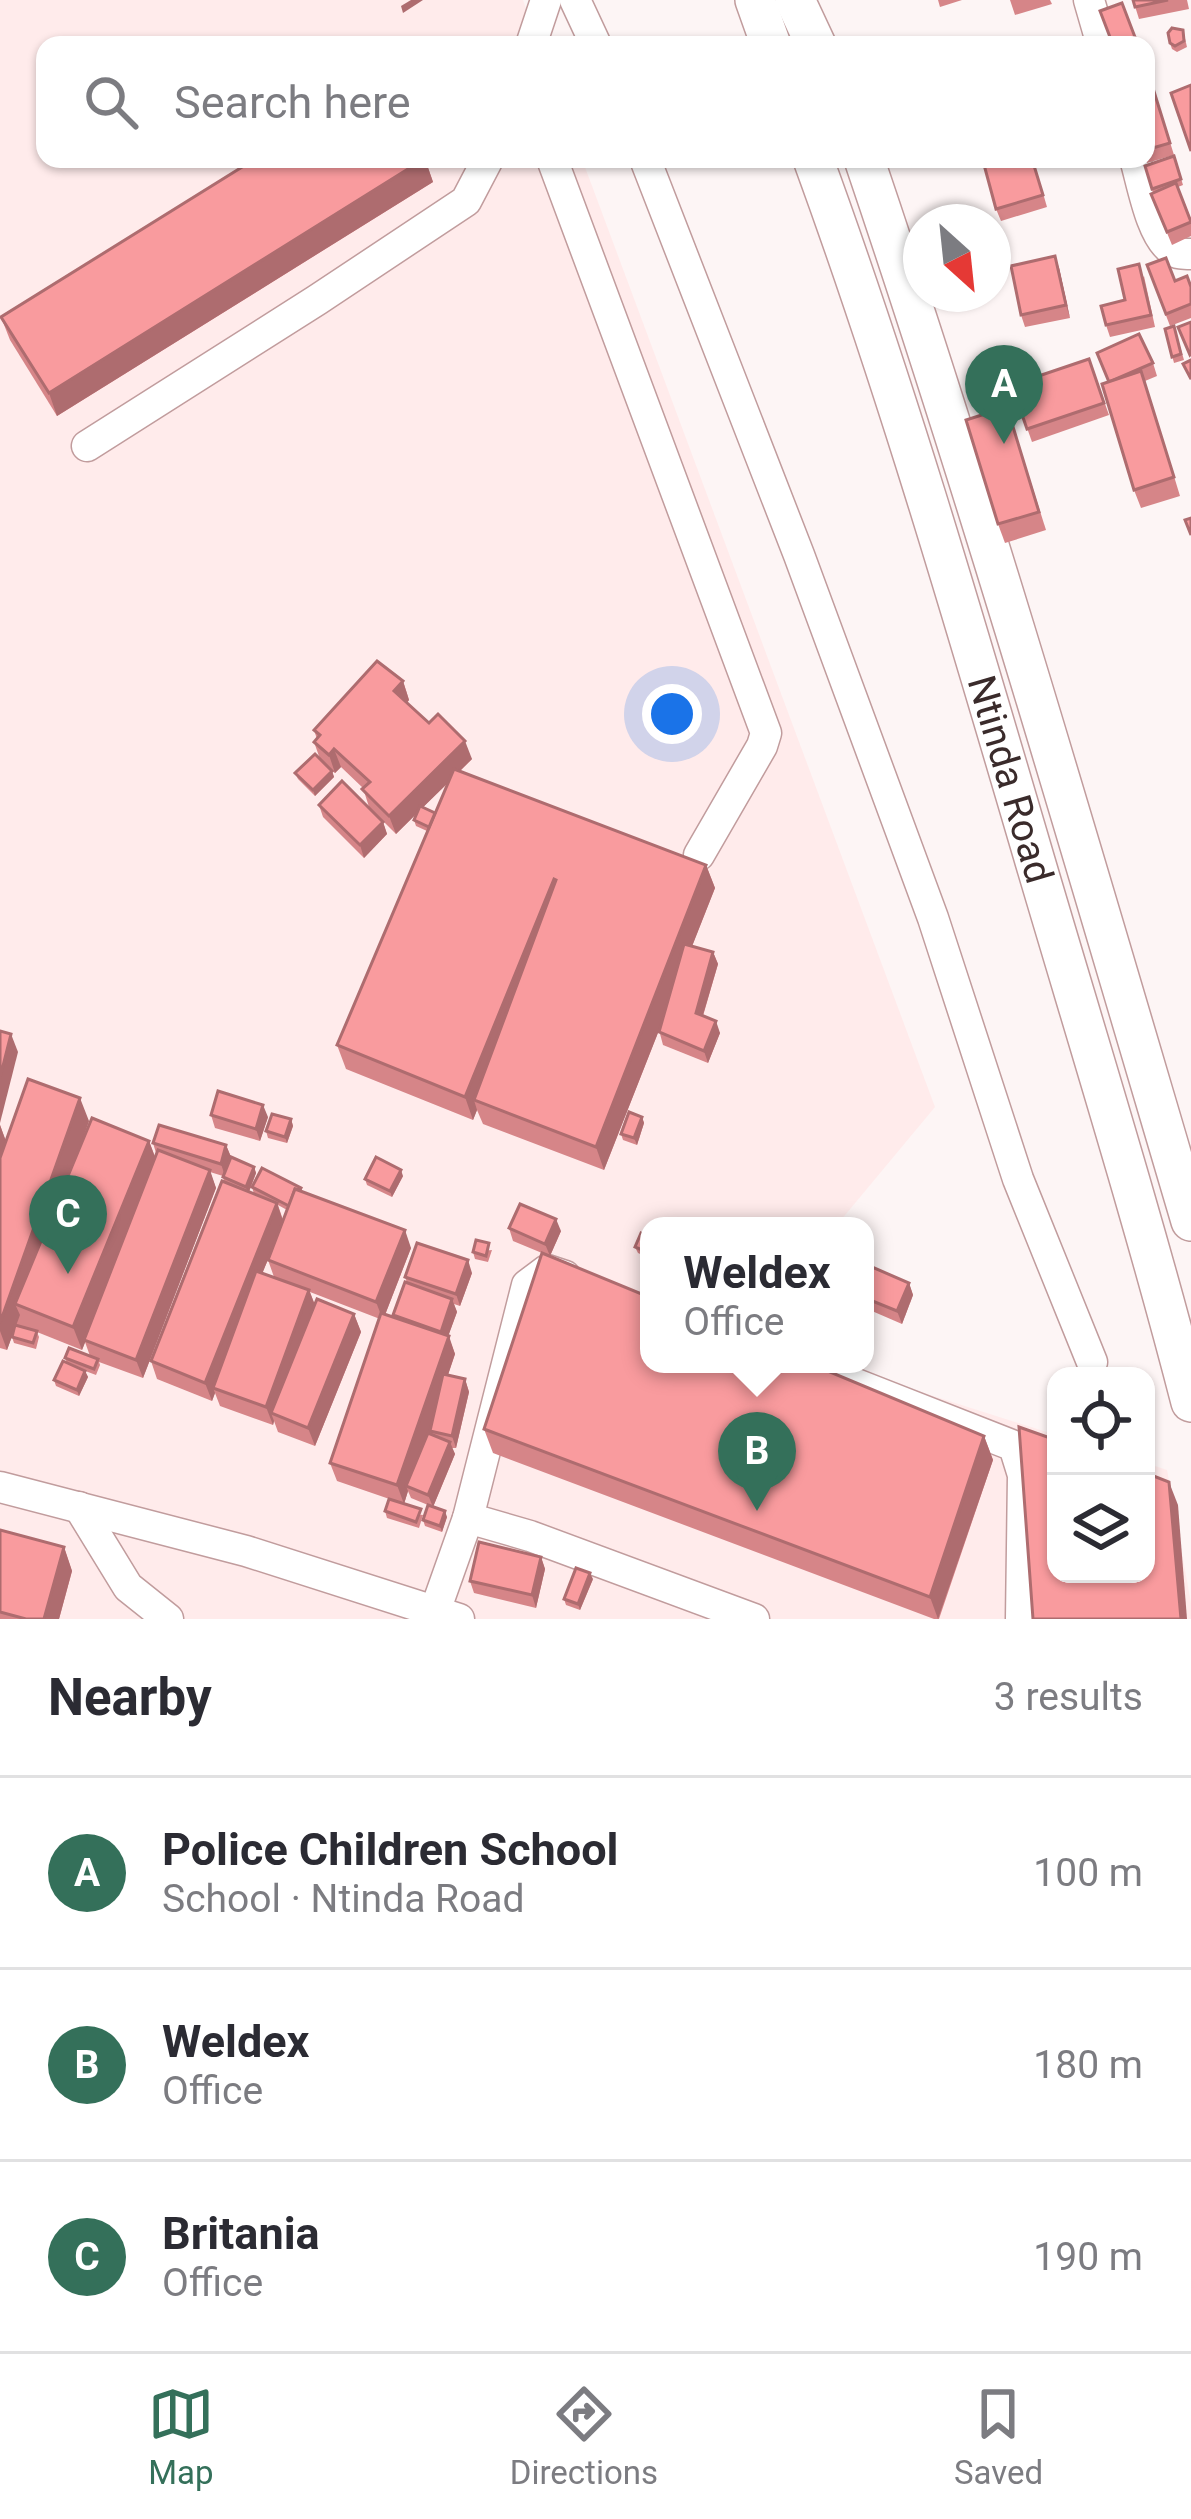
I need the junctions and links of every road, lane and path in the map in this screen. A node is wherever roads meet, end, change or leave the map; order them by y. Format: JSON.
{"nodes":[{"id":1,"x":546,"y":0,"type":"edge"},
{"id":2,"x":575,"y":0,"type":"edge"},
{"id":3,"x":755,"y":0,"type":"edge"},
{"id":4,"x":795,"y":0,"type":"edge"},
{"id":5,"x":1088,"y":0,"type":"edge"},
{"id":6,"x":534,"y":36,"type":"edge"},
{"id":7,"x":591,"y":36,"type":"edge"},
{"id":8,"x":768,"y":36,"type":"edge"},
{"id":9,"x":812,"y":36,"type":"edge"},
{"id":10,"x":1099,"y":36,"type":"edge"},
{"id":11,"x":483,"y":168,"type":"edge"},
{"id":12,"x":555,"y":168,"type":"edge"},
{"id":13,"x":648,"y":168,"type":"edge"},
{"id":14,"x":816,"y":168,"type":"edge"},
{"id":15,"x":867,"y":168,"type":"edge"},
{"id":16,"x":1138,"y":168,"type":"edge"},
{"id":17,"x":1191,"y":254,"type":"edge"},
{"id":18,"x":87,"y":446,"type":"dead end"},
{"id":19,"x":699,"y":855,"type":"dead end"},
{"id":20,"x":1191,"y":1221,"type":"edge"},
{"id":21,"x":588,"y":1285,"type":"edge"},
{"id":22,"x":1092,"y":1362,"type":"dead end"},
{"id":23,"x":830,"y":1373,"type":"edge"},
{"id":24,"x":1191,"y":1402,"type":"edge"},
{"id":25,"x":0,"y":1487,"type":"edge"},
{"id":26,"x":79,"y":1507,"type":"junction"},
{"id":27,"x":468,"y":1518,"type":"junction"},
{"id":28,"x":447,"y":1615,"type":"edge"},
{"id":29,"x":168,"y":1619,"type":"edge"},
{"id":30,"x":754,"y":1619,"type":"edge"},
{"id":31,"x":1022,"y":1619,"type":"edge"}],
"edges":[{"from":1,"to":6,"type":"street"},
{"from":2,"to":7,"type":"street"},
{"from":3,"to":8,"type":"main road"},
{"from":4,"to":9,"type":"main road"},
{"from":5,"to":10,"type":"street"},
{"from":11,"to":18,"type":"street"},
{"from":12,"to":19,"type":"street"},
{"from":13,"to":22,"type":"street"},
{"from":14,"to":24,"type":"main road","name":"Ntinda Road"},
{"from":15,"to":20,"type":"main road","name":"Ntinda Road"},
{"from":16,"to":17,"type":"street"},
{"from":21,"to":27,"type":"street"},
{"from":23,"to":31,"type":"street"},
{"from":25,"to":26,"type":"street"},
{"from":26,"to":28,"type":"street"},
{"from":26,"to":29,"type":"street"},
{"from":27,"to":28,"type":"street"},
{"from":27,"to":30,"type":"street"}]}
